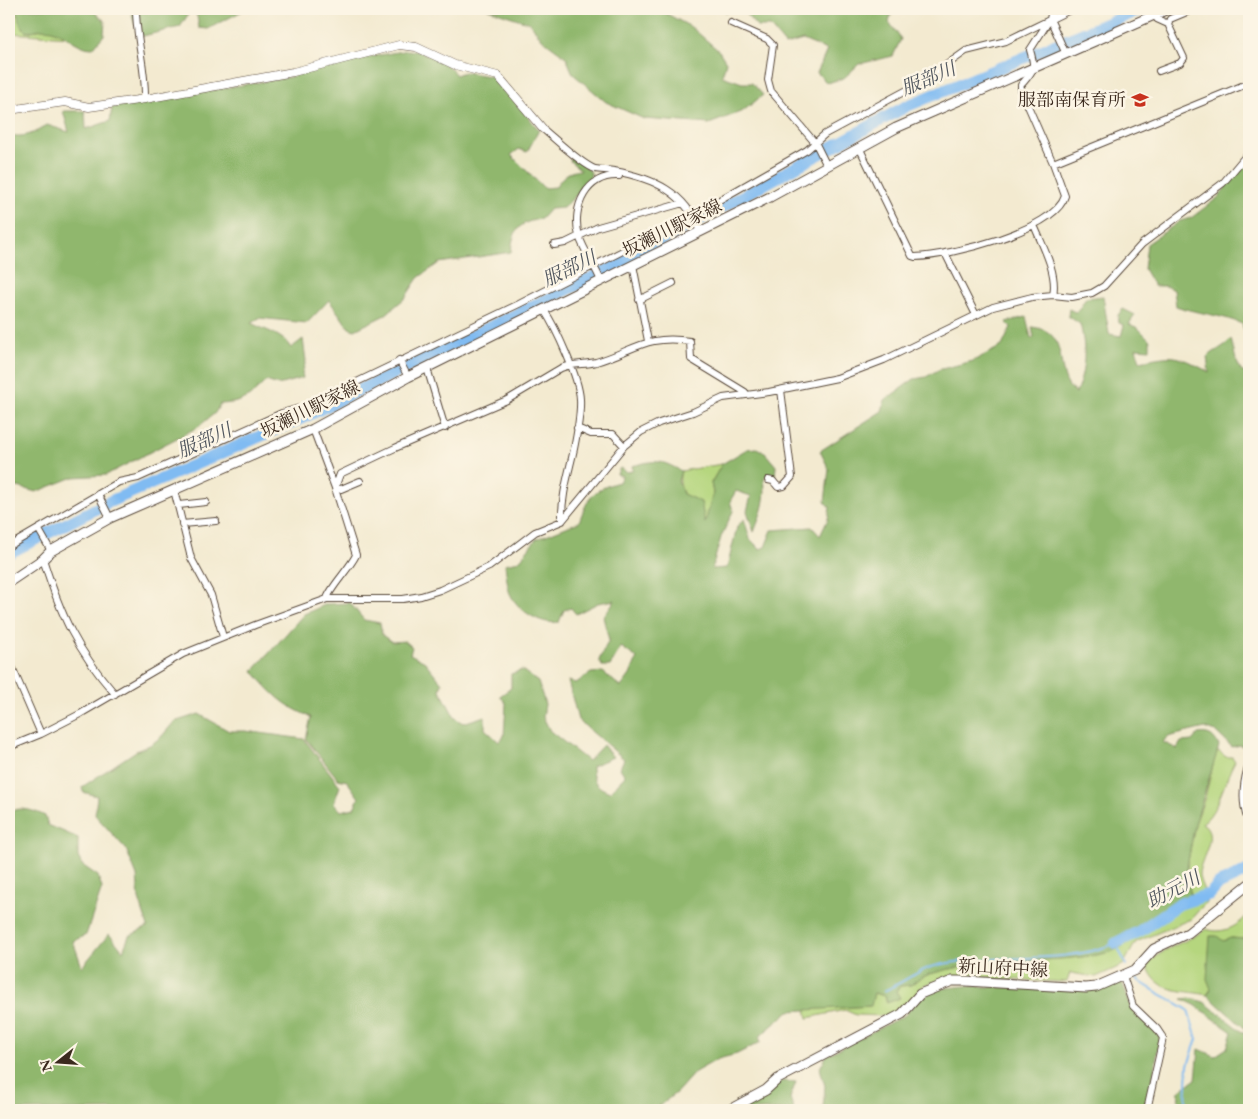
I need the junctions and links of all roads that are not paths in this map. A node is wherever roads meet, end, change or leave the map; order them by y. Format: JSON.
{"nodes":[{"id":1,"x":136,"y":9,"type":"edge"},
{"id":2,"x":1052,"y":9,"type":"edge"},
{"id":3,"x":1072,"y":9,"type":"edge"},
{"id":4,"x":1168,"y":9,"type":"edge"},
{"id":5,"x":1194,"y":9,"type":"edge"},
{"id":6,"x":1155,"y":14,"type":"junction"},
{"id":7,"x":1050,"y":19,"type":"junction"},
{"id":8,"x":730,"y":23,"type":"dead end"},
{"id":9,"x":1168,"y":24,"type":"junction"},
{"id":10,"x":1064,"y":50,"type":"junction"},
{"id":11,"x":1033,"y":64,"type":"junction"},
{"id":12,"x":1159,"y":71,"type":"dead end"},
{"id":13,"x":1249,"y":83,"type":"edge"},
{"id":14,"x":145,"y":99,"type":"junction"},
{"id":15,"x":9,"y":110,"type":"edge"},
{"id":16,"x":543,"y":129,"type":"joint"},
{"id":17,"x":817,"y":147,"type":"junction"},
{"id":18,"x":859,"y":147,"type":"junction"},
{"id":19,"x":1249,"y":152,"type":"edge"},
{"id":20,"x":825,"y":162,"type":"junction"},
{"id":21,"x":1053,"y":163,"type":"junction"},
{"id":22,"x":630,"y":175,"type":"junction"},
{"id":23,"x":683,"y":203,"type":"junction"},
{"id":24,"x":693,"y":216,"type":"junction"},
{"id":25,"x":1034,"y":225,"type":"junction"},
{"id":26,"x":699,"y":230,"type":"junction"},
{"id":27,"x":579,"y":236,"type":"junction"},
{"id":28,"x":554,"y":245,"type":"dead end"},
{"id":29,"x":945,"y":253,"type":"junction"},
{"id":30,"x":595,"y":265,"type":"junction"},
{"id":31,"x":633,"y":265,"type":"junction"},
{"id":32,"x":601,"y":280,"type":"junction"},
{"id":33,"x":674,"y":283,"type":"dead end"},
{"id":34,"x":1053,"y":295,"type":"junction"},
{"id":35,"x":639,"y":300,"type":"junction"},
{"id":36,"x":544,"y":310,"type":"junction"},
{"id":37,"x":976,"y":316,"type":"junction"},
{"id":38,"x":648,"y":341,"type":"junction"},
{"id":39,"x":399,"y":360,"type":"junction"},
{"id":40,"x":569,"y":365,"type":"junction"},
{"id":41,"x":427,"y":368,"type":"junction"},
{"id":42,"x":408,"y":375,"type":"junction"},
{"id":43,"x":781,"y":390,"type":"junction"},
{"id":44,"x":746,"y":394,"type":"junction"},
{"id":45,"x":445,"y":428,"type":"junction"},
{"id":46,"x":577,"y":428,"type":"junction"},
{"id":47,"x":313,"y":429,"type":"junction"},
{"id":48,"x":624,"y":446,"type":"junction"},
{"id":49,"x":768,"y":480,"type":"dead end"},
{"id":50,"x":360,"y":481,"type":"dead end"},
{"id":51,"x":335,"y":488,"type":"junction"},
{"id":52,"x":174,"y":490,"type":"junction"},
{"id":53,"x":99,"y":495,"type":"junction"},
{"id":54,"x":206,"y":502,"type":"dead end"},
{"id":55,"x":179,"y":505,"type":"junction"},
{"id":56,"x":109,"y":516,"type":"junction"},
{"id":57,"x":216,"y":521,"type":"dead end"},
{"id":58,"x":562,"y":521,"type":"junction"},
{"id":59,"x":182,"y":524,"type":"junction"},
{"id":60,"x":39,"y":531,"type":"junction"},
{"id":61,"x":9,"y":546,"type":"edge"},
{"id":62,"x":48,"y":547,"type":"junction"},
{"id":63,"x":43,"y":559,"type":"junction"},
{"id":64,"x":9,"y":582,"type":"edge"},
{"id":65,"x":327,"y":599,"type":"junction"},
{"id":66,"x":223,"y":637,"type":"junction"},
{"id":67,"x":9,"y":660,"type":"edge"},
{"id":68,"x":115,"y":694,"type":"junction"},
{"id":69,"x":41,"y":734,"type":"junction"},
{"id":70,"x":9,"y":747,"type":"edge"},
{"id":71,"x":1249,"y":769,"type":"edge"},
{"id":72,"x":1249,"y":819,"type":"edge"},
{"id":73,"x":1249,"y":884,"type":"edge"},
{"id":74,"x":1123,"y":976,"type":"junction"},
{"id":75,"x":729,"y":1110,"type":"edge"},
{"id":76,"x":1147,"y":1110,"type":"edge"}],
"edges":[{"from":1,"to":14,"type":"street"},
{"from":2,"to":7,"type":"street"},
{"from":3,"to":7,"type":"street"},
{"from":4,"to":6,"type":"main road","name":"坂瀬川駅家線"},
{"from":5,"to":9,"type":"street"},
{"from":6,"to":9,"type":"street"},
{"from":6,"to":10,"type":"main road","name":"坂瀬川駅家線"},
{"from":7,"to":10,"type":"street"},
{"from":7,"to":11,"type":"street"},
{"from":7,"to":17,"type":"street"},
{"from":8,"to":17,"type":"street"},
{"from":9,"to":12,"type":"street"},
{"from":10,"to":11,"type":"main road","name":"坂瀬川駅家線"},
{"from":11,"to":18,"type":"main road","name":"坂瀬川駅家線"},
{"from":11,"to":21,"type":"street"},
{"from":13,"to":21,"type":"street"},
{"from":14,"to":15,"type":"street"},
{"from":14,"to":16,"type":"street"},
{"from":16,"to":22,"type":"street"},
{"from":17,"to":20,"type":"street"},
{"from":17,"to":24,"type":"street"},
{"from":18,"to":20,"type":"main road","name":"坂瀬川駅家線"},
{"from":18,"to":29,"type":"street"},
{"from":19,"to":34,"type":"street"},
{"from":20,"to":26,"type":"main road","name":"坂瀬川駅家線"},
{"from":21,"to":25,"type":"street"},
{"from":22,"to":23,"type":"street"},
{"from":22,"to":27,"type":"street"},
{"from":23,"to":24,"type":"street"},
{"from":23,"to":27,"type":"street"},
{"from":24,"to":26,"type":"street"},
{"from":24,"to":30,"type":"street"},
{"from":25,"to":29,"type":"street"},
{"from":25,"to":34,"type":"street"},
{"from":26,"to":31,"type":"main road","name":"坂瀬川駅家線"},
{"from":27,"to":28,"type":"street"},
{"from":27,"to":30,"type":"street"},
{"from":29,"to":37,"type":"street"},
{"from":30,"to":32,"type":"street"},
{"from":30,"to":39,"type":"street"},
{"from":31,"to":32,"type":"main road","name":"坂瀬川駅家線"},
{"from":31,"to":35,"type":"street"},
{"from":32,"to":36,"type":"main road","name":"坂瀬川駅家線"},
{"from":33,"to":35,"type":"street"},
{"from":34,"to":37,"type":"street"},
{"from":35,"to":38,"type":"street"},
{"from":36,"to":40,"type":"street"},
{"from":36,"to":41,"type":"main road","name":"坂瀬川駅家線"},
{"from":37,"to":43,"type":"street"},
{"from":38,"to":40,"type":"street"},
{"from":38,"to":44,"type":"street"},
{"from":39,"to":42,"type":"street"},
{"from":39,"to":53,"type":"street"},
{"from":40,"to":45,"type":"street"},
{"from":40,"to":46,"type":"street"},
{"from":41,"to":42,"type":"main road","name":"坂瀬川駅家線"},
{"from":41,"to":45,"type":"street"},
{"from":42,"to":47,"type":"main road","name":"坂瀬川駅家線"},
{"from":43,"to":44,"type":"street"},
{"from":43,"to":49,"type":"street"},
{"from":44,"to":48,"type":"street"},
{"from":45,"to":51,"type":"street"},
{"from":46,"to":48,"type":"street"},
{"from":46,"to":58,"type":"street"},
{"from":47,"to":51,"type":"street"},
{"from":47,"to":52,"type":"main road","name":"坂瀬川駅家線"},
{"from":48,"to":58,"type":"street"},
{"from":50,"to":51,"type":"street"},
{"from":51,"to":65,"type":"street"},
{"from":52,"to":55,"type":"street"},
{"from":52,"to":56,"type":"main road","name":"坂瀬川駅家線"},
{"from":53,"to":56,"type":"street"},
{"from":53,"to":60,"type":"street"},
{"from":54,"to":55,"type":"street"},
{"from":55,"to":59,"type":"street"},
{"from":56,"to":62,"type":"main road","name":"坂瀬川駅家線"},
{"from":57,"to":59,"type":"street"},
{"from":58,"to":65,"type":"street"},
{"from":59,"to":66,"type":"street"},
{"from":60,"to":61,"type":"street"},
{"from":60,"to":62,"type":"street"},
{"from":62,"to":63,"type":"main road","name":"坂瀬川駅家線"},
{"from":63,"to":64,"type":"main road","name":"坂瀬川駅家線"},
{"from":63,"to":68,"type":"street"},
{"from":65,"to":66,"type":"street"},
{"from":66,"to":68,"type":"street"},
{"from":67,"to":69,"type":"street"},
{"from":68,"to":69,"type":"street"},
{"from":69,"to":70,"type":"street"},
{"from":71,"to":72,"type":"main road"},
{"from":73,"to":74,"type":"main road","name":"新山府中線"},
{"from":74,"to":75,"type":"main road","name":"新山府中線"},
{"from":74,"to":76,"type":"street"}]}
